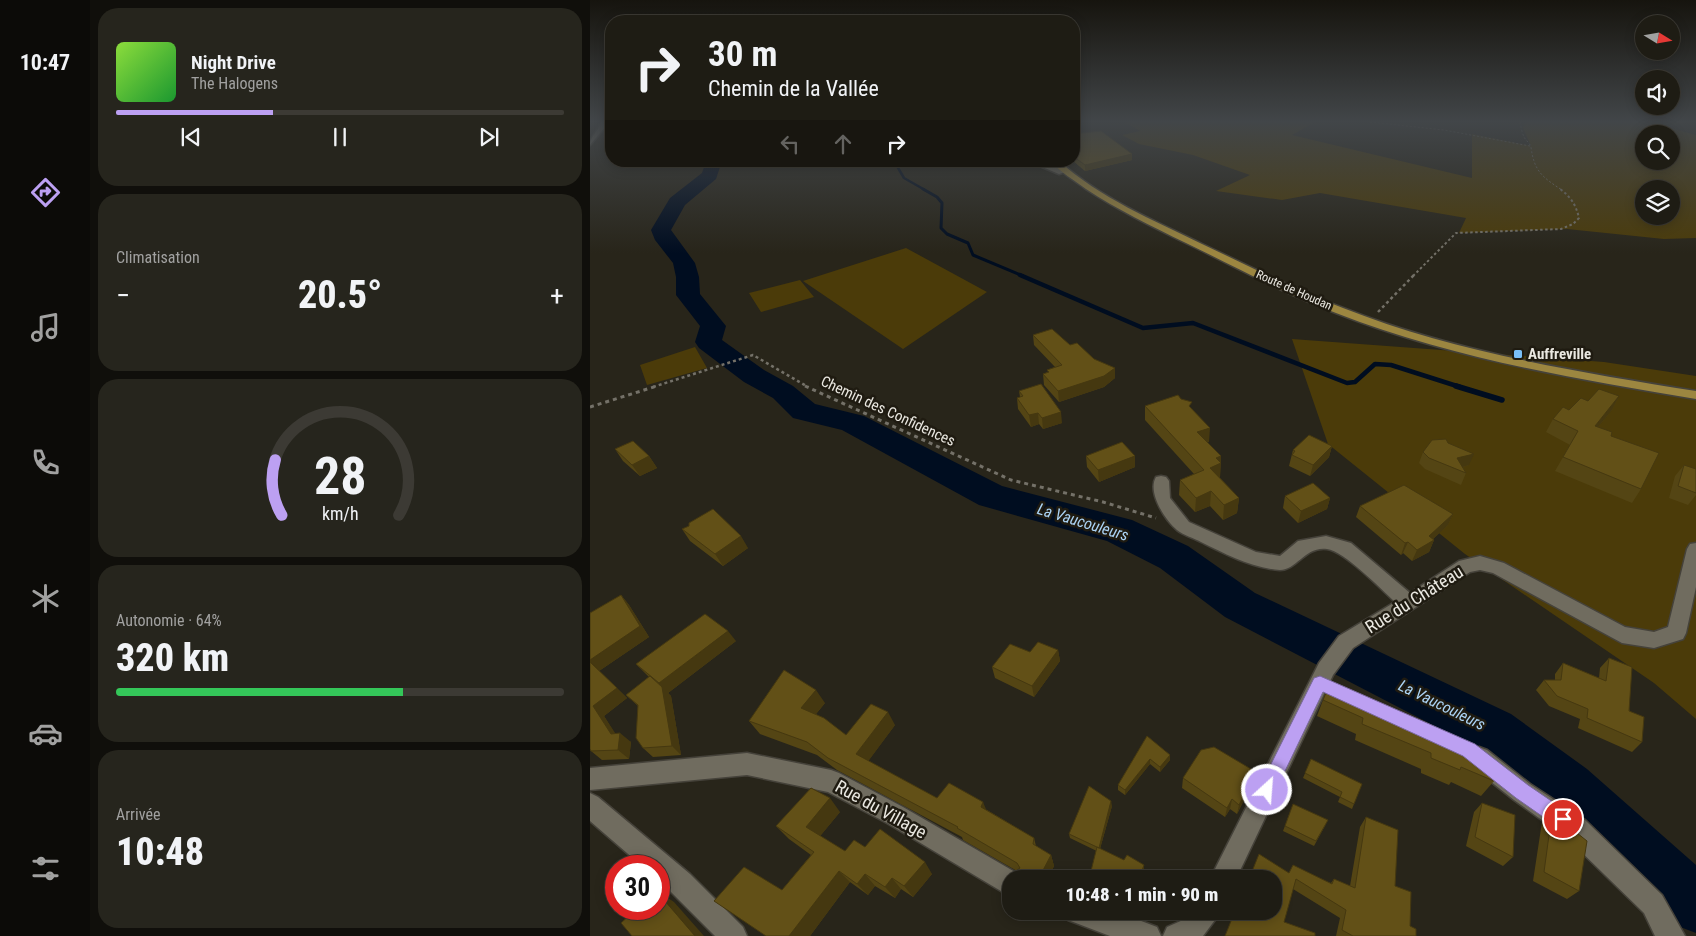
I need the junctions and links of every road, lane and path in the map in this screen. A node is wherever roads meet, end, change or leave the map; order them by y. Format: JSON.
{"nodes":[{"id":1,"x":1534,"y":166,"type":"edge"},
{"id":2,"x":1046,"y":167,"type":"edge"},
{"id":3,"x":1061,"y":167,"type":"edge"},
{"id":4,"x":1065,"y":171,"type":"junction"},
{"id":5,"x":1369,"y":321,"type":"junction"},
{"id":6,"x":1556,"y":369,"type":"junction"},
{"id":7,"x":1696,"y":387,"type":"edge"},
{"id":8,"x":1696,"y":395,"type":"edge"},
{"id":9,"x":590,"y":407,"type":"edge"},
{"id":10,"x":1161,"y":481,"type":"dead end"},
{"id":11,"x":1183,"y":526,"type":"junction"},
{"id":12,"x":1696,"y":549,"type":"edge"},
{"id":13,"x":1409,"y":603,"type":"junction"},
{"id":14,"x":1460,"y":746,"type":"edge"},
{"id":15,"x":590,"y":779,"type":"edge"},
{"id":16,"x":590,"y":805,"type":"edge"},
{"id":17,"x":1228,"y":870,"type":"edge"},
{"id":18,"x":1002,"y":879,"type":"edge"},
{"id":19,"x":1103,"y":920,"type":"edge"},
{"id":20,"x":1199,"y":920,"type":"edge"},
{"id":21,"x":1668,"y":934,"type":"edge"},
{"id":22,"x":734,"y":936,"type":"edge"},
{"id":23,"x":1148,"y":936,"type":"edge"},
{"id":24,"x":1176,"y":936,"type":"edge"}],
"edges":[{"from":1,"to":5,"type":"path"},
{"from":2,"to":4,"type":"street"},
{"from":3,"to":4,"type":"main road","name":"Route de Houdan"},
{"from":4,"to":5,"type":"main road","name":"Route de Houdan"},
{"from":5,"to":6,"type":"main road","name":"Route de Houdan"},
{"from":6,"to":7,"type":"main road","name":"Route de Houdan"},
{"from":6,"to":8,"type":"main road","name":"Route de Houdan"},
{"from":9,"to":11,"type":"path","name":"Chemin des Confidences"},
{"from":10,"to":11,"type":"street"},
{"from":11,"to":13,"type":"street"},
{"from":12,"to":13,"type":"street","name":"Rue du Château"},
{"from":13,"to":17,"type":"street","name":"Rue du Château"},
{"from":14,"to":21,"type":"street"},
{"from":15,"to":18,"type":"street","name":"Rue du Village"},
{"from":16,"to":22,"type":"street"},
{"from":19,"to":23,"type":"street"},
{"from":20,"to":24,"type":"street"}]}
